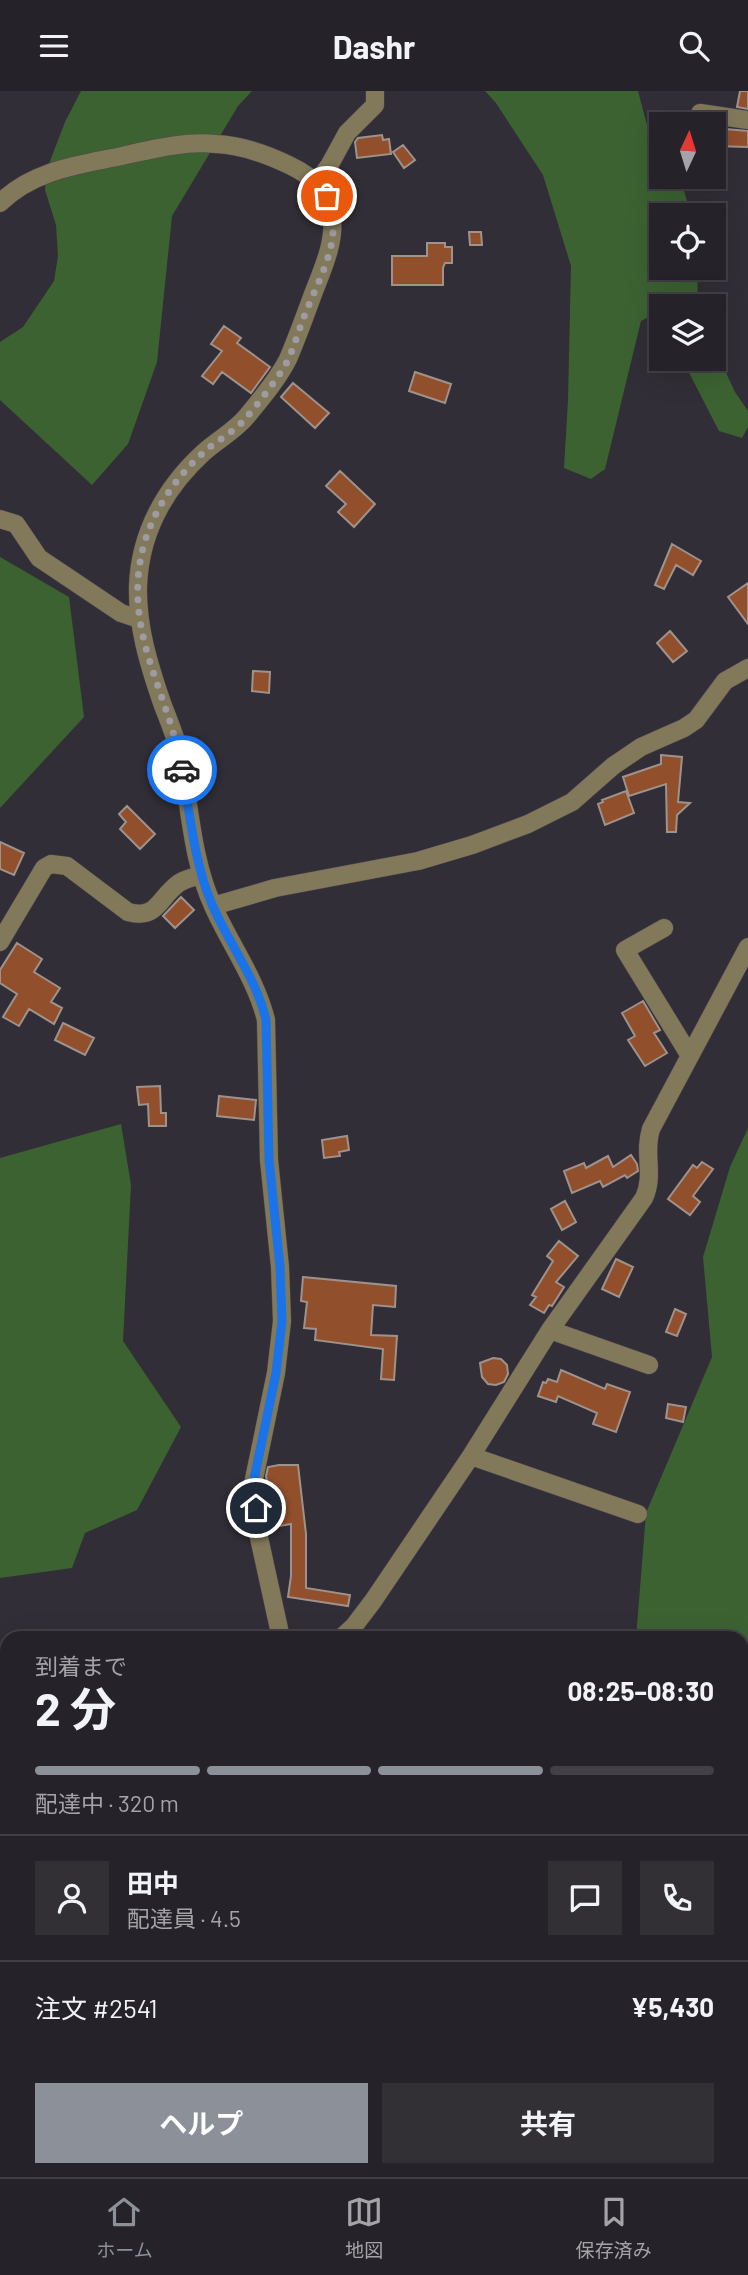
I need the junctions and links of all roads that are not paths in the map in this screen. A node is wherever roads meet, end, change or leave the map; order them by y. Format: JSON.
{"nodes":[{"id":1,"x":375,"y":91,"type":"edge"},
{"id":2,"x":726,"y":117,"type":"edge"},
{"id":3,"x":748,"y":120,"type":"edge"},
{"id":4,"x":317,"y":182,"type":"junction"},
{"id":5,"x":0,"y":203,"type":"edge"},
{"id":6,"x":0,"y":519,"type":"edge"},
{"id":7,"x":139,"y":619,"type":"junction"},
{"id":8,"x":748,"y":668,"type":"edge"},
{"id":9,"x":201,"y":875,"type":"junction"},
{"id":10,"x":213,"y":906,"type":"junction"},
{"id":11,"x":664,"y":928,"type":"dead end"},
{"id":12,"x":0,"y":942,"type":"edge"},
{"id":13,"x":748,"y":947,"type":"edge"},
{"id":14,"x":690,"y":1056,"type":"junction"},
{"id":15,"x":550,"y":1330,"type":"junction"},
{"id":16,"x":649,"y":1364,"type":"dead end"},
{"id":17,"x":471,"y":1456,"type":"junction"},
{"id":18,"x":638,"y":1514,"type":"dead end"},
{"id":19,"x":279,"y":1631,"type":"edge"},
{"id":20,"x":349,"y":1631,"type":"edge"}],
"edges":[{"from":1,"to":4,"type":"street"},
{"from":2,"to":3,"type":"street"},
{"from":4,"to":5,"type":"street"},
{"from":4,"to":7,"type":"street"},
{"from":6,"to":7,"type":"street"},
{"from":7,"to":9,"type":"street"},
{"from":8,"to":10,"type":"street"},
{"from":9,"to":10,"type":"street"},
{"from":9,"to":12,"type":"street"},
{"from":10,"to":19,"type":"street"},
{"from":11,"to":14,"type":"street"},
{"from":13,"to":14,"type":"street"},
{"from":14,"to":15,"type":"street"},
{"from":15,"to":16,"type":"street"},
{"from":15,"to":17,"type":"street"},
{"from":17,"to":18,"type":"street"},
{"from":17,"to":20,"type":"street"}]}
